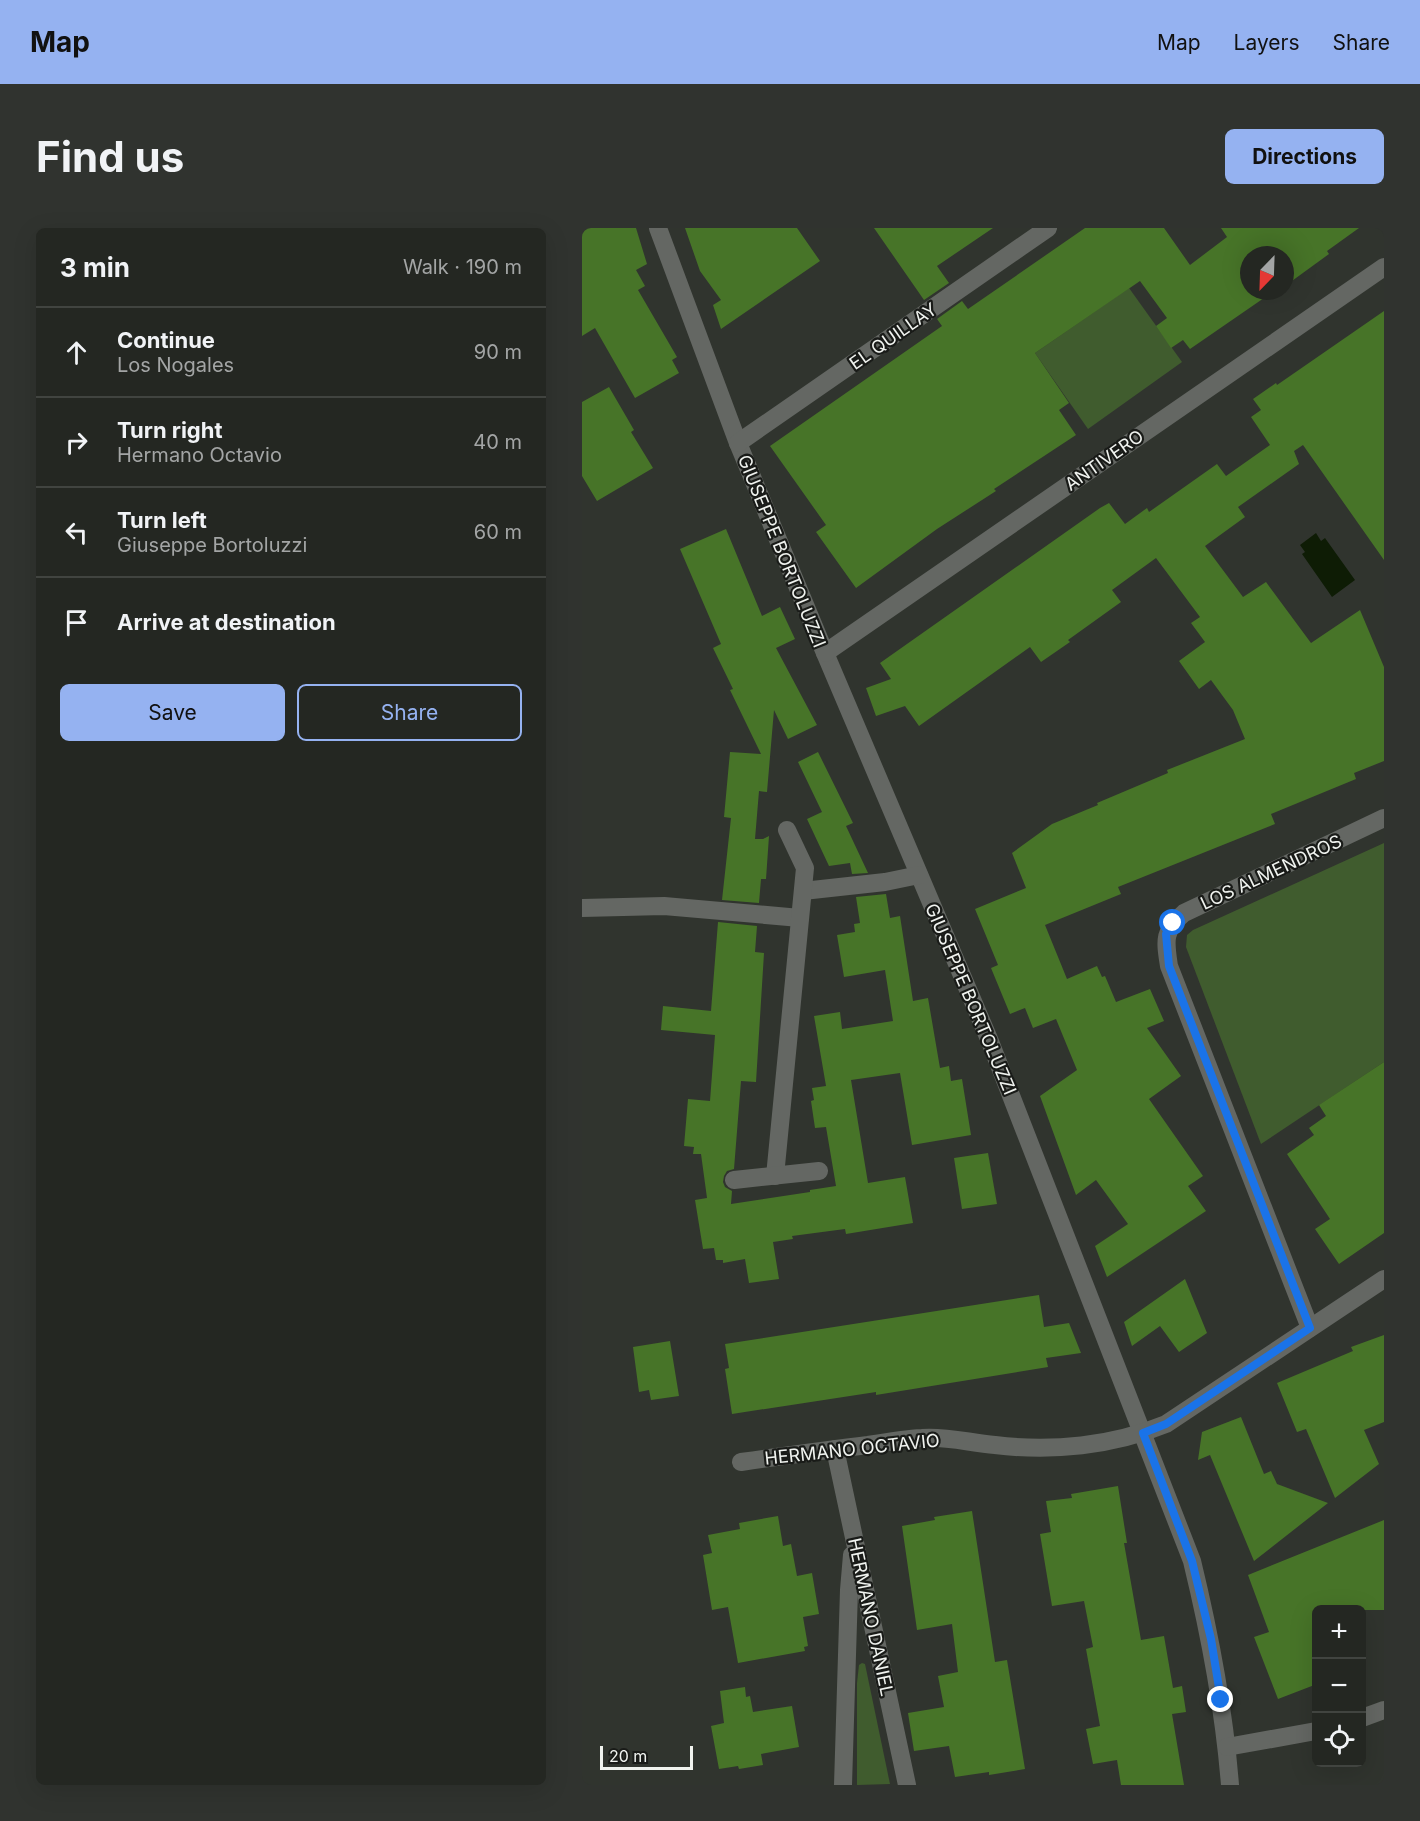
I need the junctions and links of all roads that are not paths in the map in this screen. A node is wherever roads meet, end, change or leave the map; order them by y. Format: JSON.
{"nodes":[{"id":1,"x":658,"y":228,"type":"edge"},
{"id":2,"x":1048,"y":228,"type":"edge"},
{"id":3,"x":1384,"y":267,"type":"edge"},
{"id":4,"x":738,"y":443,"type":"junction"},
{"id":5,"x":825,"y":653,"type":"junction"},
{"id":6,"x":1384,"y":818,"type":"edge"},
{"id":7,"x":787,"y":830,"type":"dead end"},
{"id":8,"x":919,"y":874,"type":"junction"},
{"id":9,"x":803,"y":891,"type":"junction"},
{"id":10,"x":582,"y":908,"type":"edge"},
{"id":11,"x":800,"y":918,"type":"junction"},
{"id":12,"x":819,"y":1171,"type":"dead end"},
{"id":13,"x":775,"y":1176,"type":"junction"},
{"id":14,"x":734,"y":1180,"type":"dead end"},
{"id":15,"x":1384,"y":1279,"type":"edge"},
{"id":16,"x":1310,"y":1328,"type":"junction"},
{"id":17,"x":1143,"y":1433,"type":"junction"},
{"id":18,"x":836,"y":1449,"type":"junction"},
{"id":19,"x":741,"y":1462,"type":"dead end"},
{"id":20,"x":854,"y":1538,"type":"junction"},
{"id":21,"x":1384,"y":1710,"type":"edge"},
{"id":22,"x":1366,"y":1717,"type":"edge"},
{"id":23,"x":1312,"y":1732,"type":"edge"},
{"id":24,"x":1227,"y":1747,"type":"junction"},
{"id":25,"x":843,"y":1785,"type":"edge"},
{"id":26,"x":907,"y":1785,"type":"edge"},
{"id":27,"x":1230,"y":1785,"type":"edge"}],
"edges":[{"from":1,"to":4,"type":"street","name":"GIUSEPPE BORTOLUZZI"},
{"from":2,"to":4,"type":"street","name":"EL QUILLAY"},
{"from":3,"to":5,"type":"street","name":"ANTIVERO"},
{"from":4,"to":5,"type":"street","name":"GIUSEPPE BORTOLUZZI"},
{"from":5,"to":8,"type":"street","name":"GIUSEPPE BORTOLUZZI"},
{"from":6,"to":16,"type":"street","name":"LOS ALMENDROS"},
{"from":7,"to":9,"type":"street"},
{"from":8,"to":9,"type":"street"},
{"from":8,"to":17,"type":"street","name":"GIUSEPPE BORTOLUZZI"},
{"from":9,"to":11,"type":"street"},
{"from":10,"to":11,"type":"street"},
{"from":11,"to":13,"type":"street"},
{"from":12,"to":13,"type":"street"},
{"from":13,"to":14,"type":"street"},
{"from":15,"to":16,"type":"street","name":"HERMANO OCTAVIO"},
{"from":16,"to":17,"type":"street","name":"HERMANO OCTAVIO"},
{"from":17,"to":18,"type":"street","name":"HERMANO OCTAVIO"},
{"from":17,"to":24,"type":"street","name":"GIUSEPPE BORTOLUZZI"},
{"from":18,"to":19,"type":"street","name":"HERMANO OCTAVIO"},
{"from":18,"to":20,"type":"street","name":"HERMANO DANIEL"},
{"from":20,"to":25,"type":"street"},
{"from":20,"to":26,"type":"street","name":"HERMANO DANIEL"},
{"from":21,"to":22,"type":"street"},
{"from":23,"to":24,"type":"street"},
{"from":24,"to":27,"type":"street","name":"GIUSEPPE BORTOLUZZI"}]}
